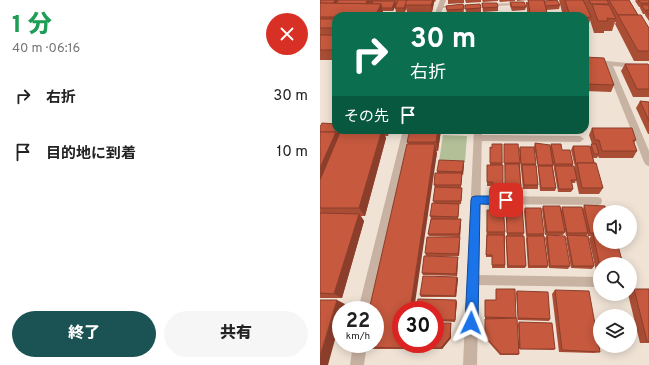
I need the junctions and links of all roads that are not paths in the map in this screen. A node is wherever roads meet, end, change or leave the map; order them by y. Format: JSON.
{"nodes":[{"id":1,"x":443,"y":0,"type":"edge"},
{"id":2,"x":544,"y":2,"type":"edge"},
{"id":3,"x":441,"y":7,"type":"junction"},
{"id":4,"x":439,"y":12,"type":"edge"},
{"id":5,"x":589,"y":61,"type":"edge"},
{"id":6,"x":608,"y":63,"type":"junction"},
{"id":7,"x":649,"y":67,"type":"edge"},
{"id":8,"x":406,"y":134,"type":"edge"},
{"id":9,"x":478,"y":134,"type":"edge"},
{"id":10,"x":580,"y":140,"type":"dead end"},
{"id":11,"x":649,"y":162,"type":"edge"},
{"id":12,"x":475,"y":200,"type":"junction"},
{"id":13,"x":598,"y":201,"type":"dead end"},
{"id":14,"x":473,"y":280,"type":"junction"},
{"id":15,"x":593,"y":282,"type":"edge"},
{"id":16,"x":367,"y":301,"type":"edge"},
{"id":17,"x":359,"y":353,"type":"edge"},
{"id":18,"x":357,"y":365,"type":"edge"},
{"id":19,"x":470,"y":365,"type":"edge"}],
"edges":[{"from":1,"to":3,"type":"street"},
{"from":2,"to":3,"type":"lane"},
{"from":3,"to":4,"type":"street"},
{"from":5,"to":6,"type":"street"},
{"from":6,"to":7,"type":"street"},
{"from":6,"to":11,"type":"street"},
{"from":8,"to":16,"type":"street"},
{"from":9,"to":10,"type":"lane"},
{"from":9,"to":12,"type":"street"},
{"from":12,"to":13,"type":"lane"},
{"from":12,"to":14,"type":"street"},
{"from":14,"to":15,"type":"lane"},
{"from":14,"to":19,"type":"street"},
{"from":17,"to":18,"type":"street"}]}
